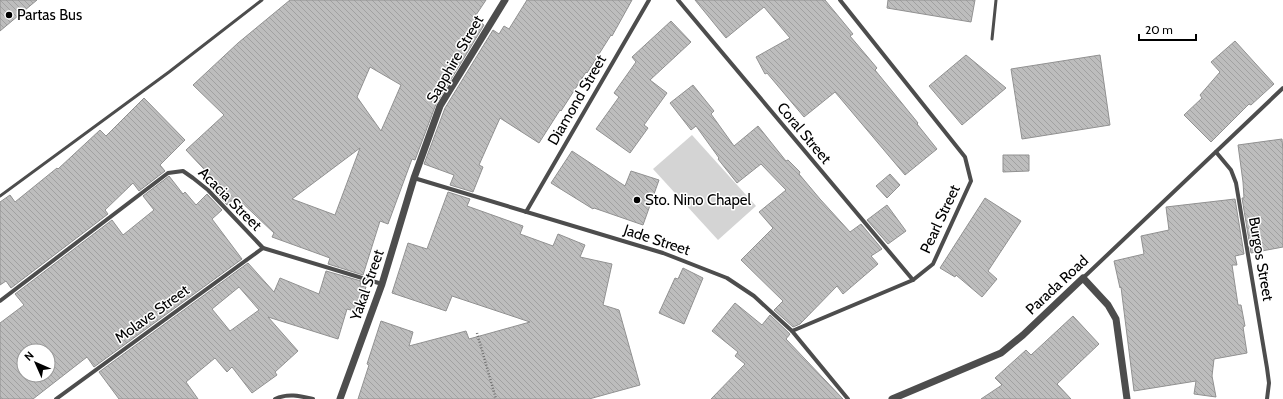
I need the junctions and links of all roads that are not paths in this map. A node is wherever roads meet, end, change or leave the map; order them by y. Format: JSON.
{"nodes":[{"id":1,"x":262,"y":0,"type":"edge"},
{"id":2,"x":505,"y":0,"type":"edge"},
{"id":3,"x":649,"y":0,"type":"edge"},
{"id":4,"x":678,"y":0,"type":"edge"},
{"id":5,"x":840,"y":0,"type":"edge"},
{"id":6,"x":996,"y":0,"type":"edge"},
{"id":7,"x":992,"y":39,"type":"dead end"},
{"id":8,"x":1283,"y":88,"type":"edge"},
{"id":9,"x":1216,"y":152,"type":"junction"},
{"id":10,"x":414,"y":178,"type":"junction"},
{"id":11,"x":0,"y":196,"type":"edge"},
{"id":12,"x":526,"y":212,"type":"junction"},
{"id":13,"x":263,"y":248,"type":"junction"},
{"id":14,"x":1084,"y":278,"type":"junction"},
{"id":15,"x":913,"y":280,"type":"junction"},
{"id":16,"x":382,"y":284,"type":"junction"},
{"id":17,"x":0,"y":301,"type":"edge"},
{"id":18,"x":792,"y":331,"type":"junction"},
{"id":19,"x":56,"y":399,"type":"edge"},
{"id":20,"x":276,"y":399,"type":"edge"},
{"id":21,"x":313,"y":399,"type":"edge"},
{"id":22,"x":340,"y":399,"type":"edge"},
{"id":23,"x":848,"y":399,"type":"edge"},
{"id":24,"x":892,"y":399,"type":"edge"},
{"id":25,"x":1127,"y":399,"type":"edge"},
{"id":26,"x":1267,"y":399,"type":"edge"}],
"edges":[{"from":1,"to":11,"type":"lane"},
{"from":2,"to":10,"type":"street","name":"Sapphire Street"},
{"from":3,"to":12,"type":"street","name":"Diamond Street"},
{"from":4,"to":15,"type":"street","name":"Coral Street"},
{"from":5,"to":15,"type":"street","name":"Pearl Street"},
{"from":6,"to":7,"type":"lane"},
{"from":8,"to":9,"type":"street","name":"Parada Road"},
{"from":9,"to":14,"type":"street","name":"Parada Road"},
{"from":9,"to":26,"type":"street","name":"Burgos Street"},
{"from":10,"to":12,"type":"street","name":"Jade Street"},
{"from":10,"to":16,"type":"street","name":"Yakal Street"},
{"from":12,"to":18,"type":"street","name":"Jade Street"},
{"from":13,"to":16,"type":"street","name":"Acacia Street"},
{"from":13,"to":17,"type":"street","name":"Acacia Street"},
{"from":13,"to":19,"type":"street","name":"Molave Street"},
{"from":14,"to":24,"type":"street","name":"Parada Road"},
{"from":14,"to":25,"type":"street"},
{"from":15,"to":18,"type":"street","name":"Pearl Street"},
{"from":16,"to":22,"type":"street","name":"Yakal Street"},
{"from":18,"to":23,"type":"street","name":"Jade Street"},
{"from":20,"to":21,"type":"street"}]}
